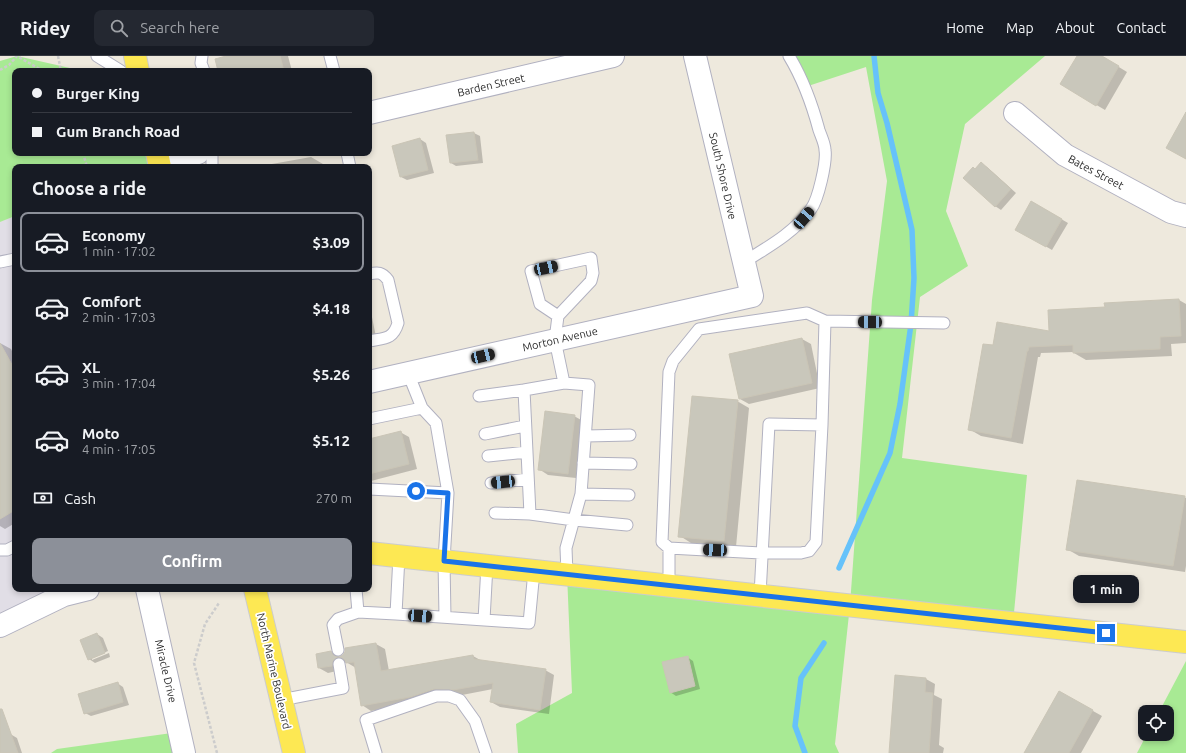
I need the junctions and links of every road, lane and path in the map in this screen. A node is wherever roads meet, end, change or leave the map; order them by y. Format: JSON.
{"nodes":[{"id":1,"x":17,"y":56,"type":"edge"},
{"id":2,"x":58,"y":56,"type":"edge"},
{"id":3,"x":97,"y":56,"type":"edge"},
{"id":4,"x":135,"y":56,"type":"edge"},
{"id":5,"x":202,"y":56,"type":"edge"},
{"id":6,"x":330,"y":56,"type":"edge"},
{"id":7,"x":613,"y":56,"type":"edge"},
{"id":8,"x":695,"y":56,"type":"edge"},
{"id":9,"x":789,"y":56,"type":"edge"},
{"id":10,"x":38,"y":68,"type":"edge"},
{"id":11,"x":60,"y":68,"type":"edge"},
{"id":12,"x":116,"y":68,"type":"edge"},
{"id":13,"x":137,"y":68,"type":"edge"},
{"id":14,"x":203,"y":68,"type":"edge"},
{"id":15,"x":333,"y":68,"type":"edge"},
{"id":16,"x":0,"y":70,"type":"edge"},
{"id":17,"x":372,"y":112,"type":"edge"},
{"id":18,"x":1015,"y":113,"type":"dead end"},
{"id":19,"x":183,"y":156,"type":"edge"},
{"id":20,"x":159,"y":161,"type":"edge"},
{"id":21,"x":1186,"y":216,"type":"edge"},
{"id":22,"x":12,"y":260,"type":"edge"},
{"id":23,"x":0,"y":262,"type":"edge"},
{"id":24,"x":744,"y":262,"type":"junction"},
{"id":25,"x":372,"y":273,"type":"edge"},
{"id":26,"x":752,"y":296,"type":"joint"},
{"id":27,"x":558,"y":316,"type":"junction"},
{"id":28,"x":825,"y":321,"type":"junction"},
{"id":29,"x":944,"y":324,"type":"dead end"},
{"id":30,"x":372,"y":340,"type":"edge"},
{"id":31,"x":555,"y":340,"type":"junction"},
{"id":32,"x":408,"y":373,"type":"junction"},
{"id":33,"x":372,"y":381,"type":"edge"},
{"id":34,"x":564,"y":383,"type":"junction"},
{"id":35,"x":524,"y":390,"type":"junction"},
{"id":36,"x":479,"y":396,"type":"dead end"},
{"id":37,"x":422,"y":408,"type":"junction"},
{"id":38,"x":372,"y":418,"type":"edge"},
{"id":39,"x":822,"y":425,"type":"junction"},
{"id":40,"x":525,"y":426,"type":"junction"},
{"id":41,"x":485,"y":434,"type":"dead end"},
{"id":42,"x":630,"y":435,"type":"dead end"},
{"id":43,"x":586,"y":436,"type":"junction"},
{"id":44,"x":527,"y":452,"type":"junction"},
{"id":45,"x":488,"y":456,"type":"dead end"},
{"id":46,"x":583,"y":463,"type":"junction"},
{"id":47,"x":631,"y":464,"type":"dead end"},
{"id":48,"x":528,"y":479,"type":"junction"},
{"id":49,"x":491,"y":483,"type":"dead end"},
{"id":50,"x":372,"y":489,"type":"edge"},
{"id":51,"x":448,"y":493,"type":"junction"},
{"id":52,"x":581,"y":494,"type":"junction"},
{"id":53,"x":629,"y":495,"type":"dead end"},
{"id":54,"x":495,"y":513,"type":"dead end"},
{"id":55,"x":530,"y":514,"type":"junction"},
{"id":56,"x":574,"y":520,"type":"junction"},
{"id":57,"x":627,"y":525,"type":"dead end"},
{"id":58,"x":12,"y":548,"type":"edge"},
{"id":59,"x":668,"y":548,"type":"junction"},
{"id":60,"x":0,"y":550,"type":"edge"},
{"id":61,"x":372,"y":553,"type":"edge"},
{"id":62,"x":761,"y":553,"type":"junction"},
{"id":63,"x":399,"y":556,"type":"junction"},
{"id":64,"x":444,"y":561,"type":"junction"},
{"id":65,"x":487,"y":566,"type":"junction"},
{"id":66,"x":534,"y":571,"type":"junction"},
{"id":67,"x":567,"y":574,"type":"junction"},
{"id":68,"x":668,"y":585,"type":"junction"},
{"id":69,"x":76,"y":592,"type":"edge"},
{"id":70,"x":148,"y":592,"type":"edge"},
{"id":71,"x":256,"y":592,"type":"edge"},
{"id":72,"x":356,"y":592,"type":"edge"},
{"id":73,"x":760,"y":595,"type":"junction"},
{"id":74,"x":219,"y":603,"type":"dead end"},
{"id":75,"x":358,"y":612,"type":"junction"},
{"id":76,"x":396,"y":614,"type":"junction"},
{"id":77,"x":445,"y":617,"type":"junction"},
{"id":78,"x":484,"y":620,"type":"junction"},
{"id":79,"x":0,"y":626,"type":"edge"},
{"id":80,"x":1186,"y":642,"type":"edge"},
{"id":81,"x":338,"y":650,"type":"dead end"},
{"id":82,"x":340,"y":664,"type":"dead end"},
{"id":83,"x":281,"y":700,"type":"junction"},
{"id":84,"x":184,"y":753,"type":"edge"},
{"id":85,"x":217,"y":753,"type":"edge"},
{"id":86,"x":294,"y":753,"type":"edge"},
{"id":87,"x":376,"y":753,"type":"edge"},
{"id":88,"x":486,"y":753,"type":"edge"}],
"edges":[{"from":1,"to":10,"type":"path"},
{"from":1,"to":16,"type":"path"},
{"from":2,"to":11,"type":"path"},
{"from":3,"to":12,"type":"lane"},
{"from":4,"to":13,"type":"main road"},
{"from":5,"to":14,"type":"lane"},
{"from":6,"to":15,"type":"lane"},
{"from":7,"to":17,"type":"street","name":"Barden Street"},
{"from":8,"to":24,"type":"street","name":"South Shore Drive"},
{"from":9,"to":24,"type":"lane"},
{"from":18,"to":21,"type":"street","name":"Bates Street"},
{"from":19,"to":20,"type":"street"},
{"from":22,"to":23,"type":"lane"},
{"from":24,"to":26,"type":"street","name":"South Shore Drive"},
{"from":25,"to":30,"type":"lane"},
{"from":26,"to":31,"type":"street","name":"Morton Avenue"},
{"from":27,"to":27,"type":"lane"},
{"from":27,"to":31,"type":"lane"},
{"from":28,"to":29,"type":"lane"},
{"from":28,"to":39,"type":"lane"},
{"from":28,"to":59,"type":"lane"},
{"from":31,"to":32,"type":"street","name":"Morton Avenue"},
{"from":31,"to":34,"type":"lane"},
{"from":32,"to":33,"type":"street","name":"Morton Avenue"},
{"from":32,"to":37,"type":"lane"},
{"from":34,"to":35,"type":"lane"},
{"from":34,"to":43,"type":"lane"},
{"from":35,"to":36,"type":"lane"},
{"from":35,"to":40,"type":"lane"},
{"from":37,"to":38,"type":"lane"},
{"from":37,"to":51,"type":"lane"},
{"from":39,"to":62,"type":"lane"},
{"from":39,"to":62,"type":"lane"},
{"from":40,"to":41,"type":"lane"},
{"from":40,"to":44,"type":"lane"},
{"from":42,"to":43,"type":"lane"},
{"from":43,"to":46,"type":"lane"},
{"from":44,"to":45,"type":"lane"},
{"from":44,"to":48,"type":"lane"},
{"from":46,"to":47,"type":"lane"},
{"from":46,"to":52,"type":"lane"},
{"from":48,"to":49,"type":"lane"},
{"from":48,"to":55,"type":"lane"},
{"from":50,"to":51,"type":"lane"},
{"from":51,"to":64,"type":"lane"},
{"from":52,"to":53,"type":"lane"},
{"from":52,"to":56,"type":"lane"},
{"from":54,"to":55,"type":"lane"},
{"from":55,"to":56,"type":"lane"},
{"from":56,"to":57,"type":"lane"},
{"from":56,"to":67,"type":"lane"},
{"from":58,"to":60,"type":"lane"},
{"from":59,"to":62,"type":"lane"},
{"from":59,"to":68,"type":"lane"},
{"from":61,"to":63,"type":"main road"},
{"from":62,"to":73,"type":"lane"},
{"from":63,"to":64,"type":"main road"},
{"from":63,"to":76,"type":"lane"},
{"from":64,"to":65,"type":"main road"},
{"from":64,"to":77,"type":"lane"},
{"from":65,"to":66,"type":"main road"},
{"from":65,"to":78,"type":"lane"},
{"from":66,"to":67,"type":"main road"},
{"from":66,"to":78,"type":"lane"},
{"from":67,"to":68,"type":"main road"},
{"from":68,"to":73,"type":"main road"},
{"from":69,"to":79,"type":"street"},
{"from":70,"to":84,"type":"street","name":"Miracle Drive"},
{"from":71,"to":83,"type":"main road","name":"North Marine Boulevard"},
{"from":72,"to":75,"type":"lane"},
{"from":73,"to":80,"type":"main road"},
{"from":74,"to":85,"type":"path"},
{"from":75,"to":76,"type":"lane"},
{"from":75,"to":81,"type":"lane"},
{"from":76,"to":77,"type":"lane"},
{"from":77,"to":78,"type":"lane"},
{"from":82,"to":83,"type":"lane"},
{"from":83,"to":86,"type":"main road","name":"North Marine Boulevard"},
{"from":87,"to":88,"type":"lane"}]}
